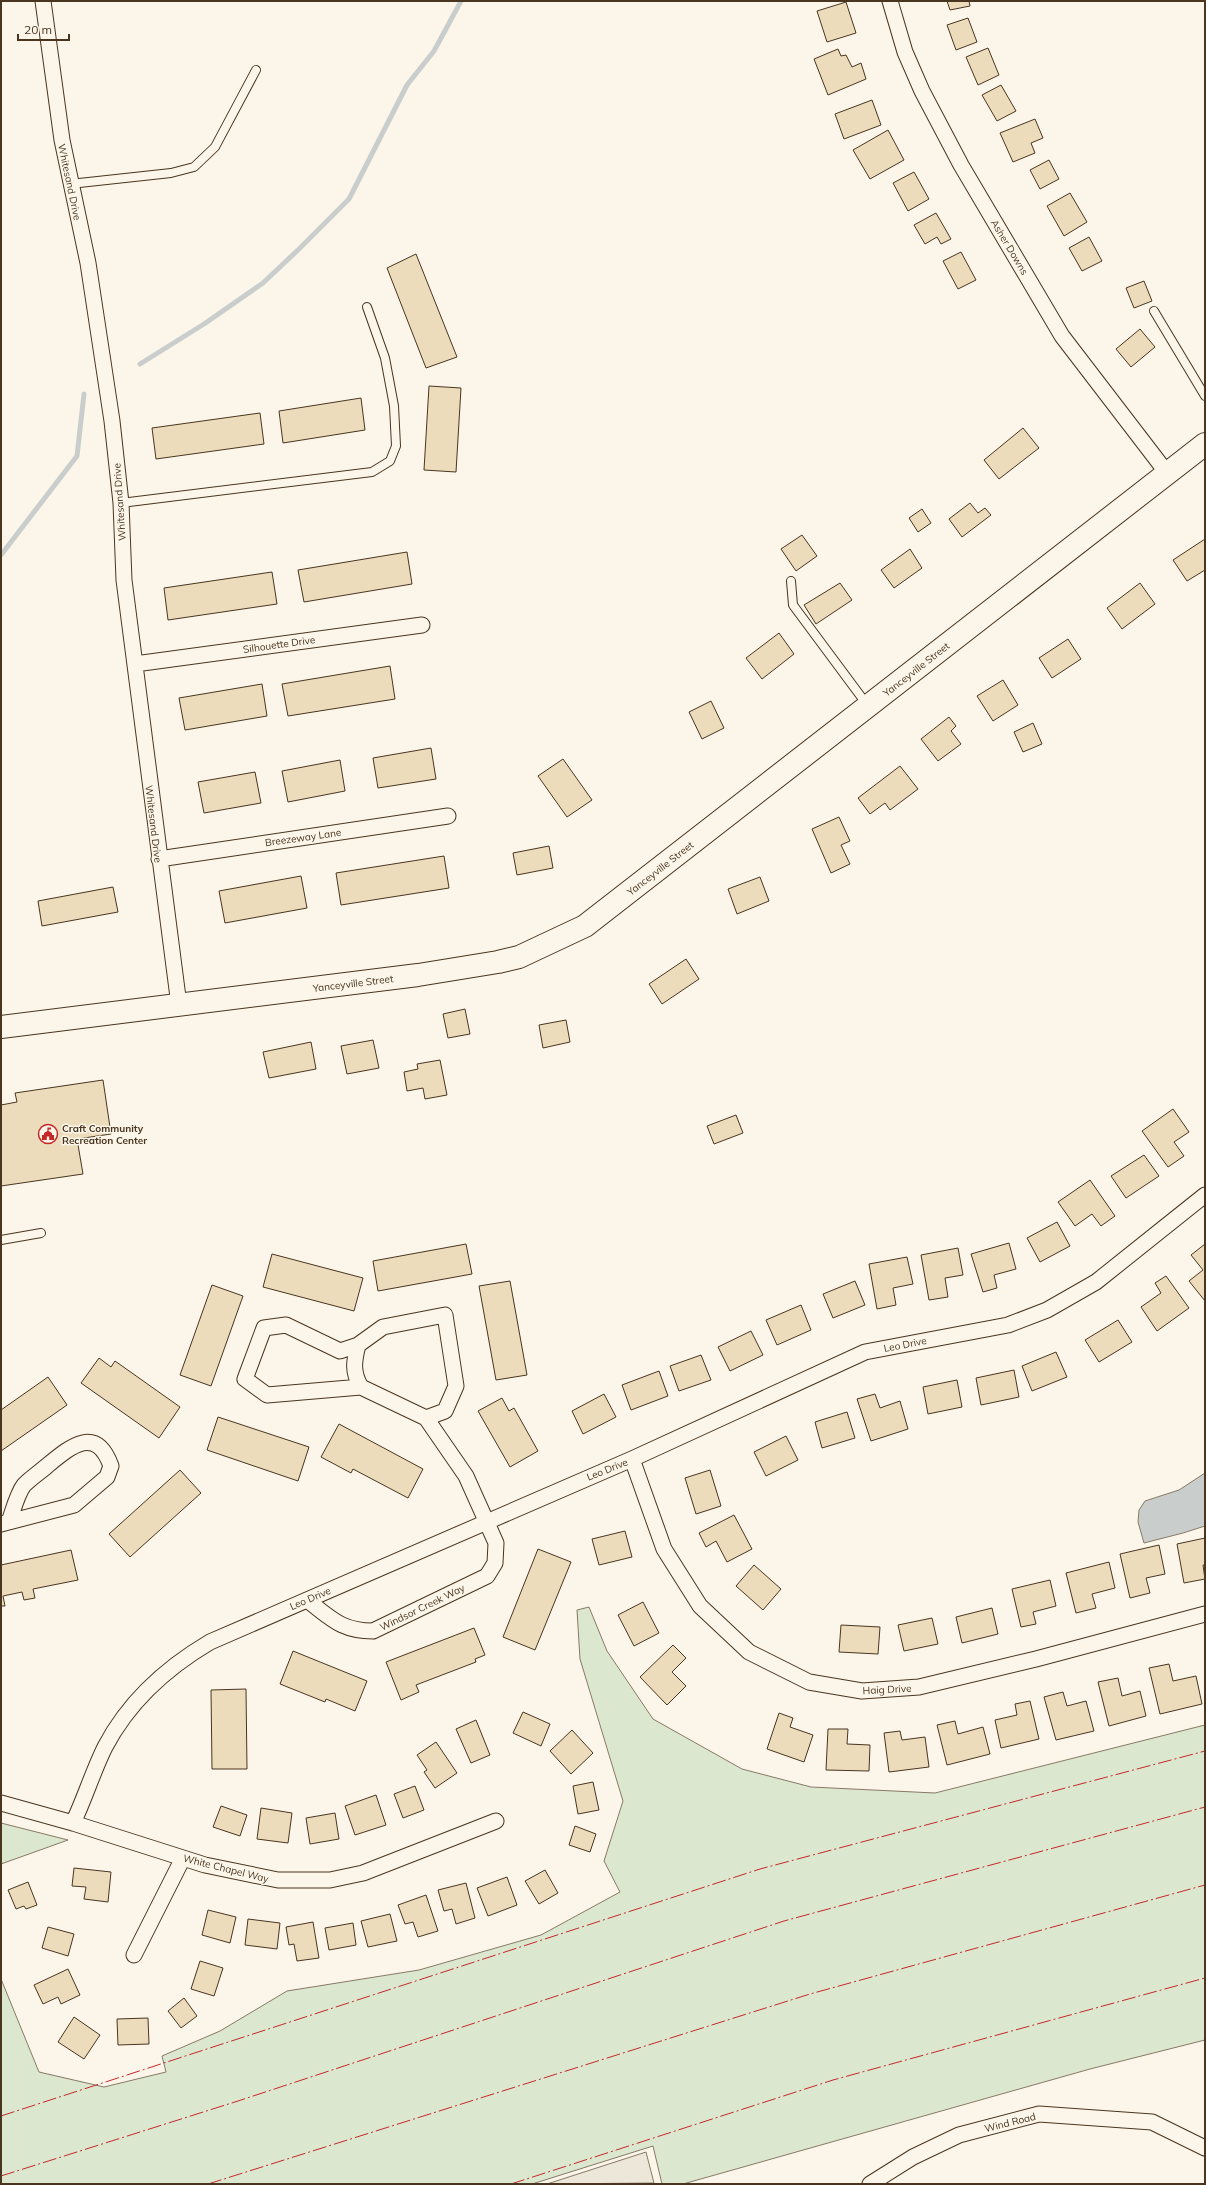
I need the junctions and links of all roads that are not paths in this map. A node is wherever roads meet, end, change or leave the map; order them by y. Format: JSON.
{"nodes":[{"id":1,"x":43,"y":1,"type":"edge"},
{"id":2,"x":890,"y":1,"type":"edge"},
{"id":3,"x":256,"y":70,"type":"dead end"},
{"id":4,"x":70,"y":184,"type":"junction"},
{"id":5,"x":367,"y":307,"type":"dead end"},
{"id":6,"x":1154,"y":311,"type":"dead end"},
{"id":7,"x":1205,"y":396,"type":"edge"},
{"id":8,"x":1205,"y":444,"type":"edge"},
{"id":9,"x":1167,"y":473,"type":"junction"},
{"id":10,"x":121,"y":503,"type":"junction"},
{"id":11,"x":791,"y":582,"type":"dead end"},
{"id":12,"x":422,"y":625,"type":"dead end"},
{"id":13,"x":135,"y":664,"type":"junction"},
{"id":14,"x":868,"y":706,"type":"junction"},
{"id":15,"x":448,"y":816,"type":"dead end"},
{"id":16,"x":159,"y":859,"type":"junction"},
{"id":17,"x":178,"y":1005,"type":"junction"},
{"id":18,"x":1,"y":1027,"type":"edge"},
{"id":19,"x":1205,"y":1195,"type":"edge"},
{"id":20,"x":41,"y":1233,"type":"dead end"},
{"id":21,"x":1,"y":1240,"type":"edge"},
{"id":22,"x":358,"y":1345,"type":"junction"},
{"id":23,"x":361,"y":1387,"type":"junction"},
{"id":24,"x":426,"y":1418,"type":"junction"},
{"id":25,"x":632,"y":1459,"type":"junction"},
{"id":26,"x":487,"y":1522,"type":"junction"},
{"id":27,"x":5,"y":1523,"type":"edge"},
{"id":28,"x":307,"y":1600,"type":"junction"},
{"id":29,"x":1205,"y":1614,"type":"edge"},
{"id":30,"x":1,"y":1803,"type":"edge"},
{"id":31,"x":496,"y":1821,"type":"dead end"},
{"id":32,"x":73,"y":1823,"type":"junction"},
{"id":33,"x":183,"y":1858,"type":"junction"},
{"id":34,"x":134,"y":1955,"type":"dead end"},
{"id":35,"x":1205,"y":2148,"type":"edge"},
{"id":36,"x":870,"y":2184,"type":"edge"}],
"edges":[{"from":1,"to":4,"type":"street","name":"Whitesand Drive"},
{"from":2,"to":9,"type":"street","name":"Asher Downs"},
{"from":3,"to":4,"type":"lane"},
{"from":4,"to":10,"type":"street","name":"Whitesand Drive"},
{"from":5,"to":10,"type":"lane"},
{"from":6,"to":7,"type":"lane"},
{"from":8,"to":9,"type":"main road","name":"Yanceyville Street"},
{"from":9,"to":14,"type":"main road","name":"Yanceyville Street"},
{"from":10,"to":13,"type":"street","name":"Whitesand Drive"},
{"from":11,"to":14,"type":"lane"},
{"from":12,"to":13,"type":"street","name":"Silhouette Drive"},
{"from":13,"to":16,"type":"street","name":"Whitesand Drive"},
{"from":14,"to":17,"type":"main road","name":"Yanceyville Street"},
{"from":15,"to":16,"type":"street","name":"Breezeway Lane"},
{"from":16,"to":17,"type":"street","name":"Whitesand Drive"},
{"from":17,"to":18,"type":"main road","name":"Yanceyville Street"},
{"from":19,"to":25,"type":"street","name":"Leo Drive"},
{"from":20,"to":21,"type":"lane"},
{"from":22,"to":23,"type":"street"},
{"from":22,"to":23,"type":"street"},
{"from":22,"to":24,"type":"street"},
{"from":23,"to":24,"type":"street"},
{"from":24,"to":26,"type":"street","name":"Windsor Creek Way"},
{"from":25,"to":26,"type":"street","name":"Leo Drive"},
{"from":25,"to":29,"type":"street","name":"Haig Drive"},
{"from":26,"to":28,"type":"street","name":"Leo Drive"},
{"from":26,"to":28,"type":"street","name":"Windsor Creek Way"},
{"from":27,"to":27,"type":"street"},
{"from":28,"to":32,"type":"street","name":"Leo Drive"},
{"from":30,"to":32,"type":"street","name":"White Chapel Way"},
{"from":31,"to":33,"type":"street","name":"White Chapel Way"},
{"from":32,"to":33,"type":"street","name":"White Chapel Way"},
{"from":33,"to":34,"type":"street"},
{"from":35,"to":36,"type":"street","name":"Wind Road"}]}
